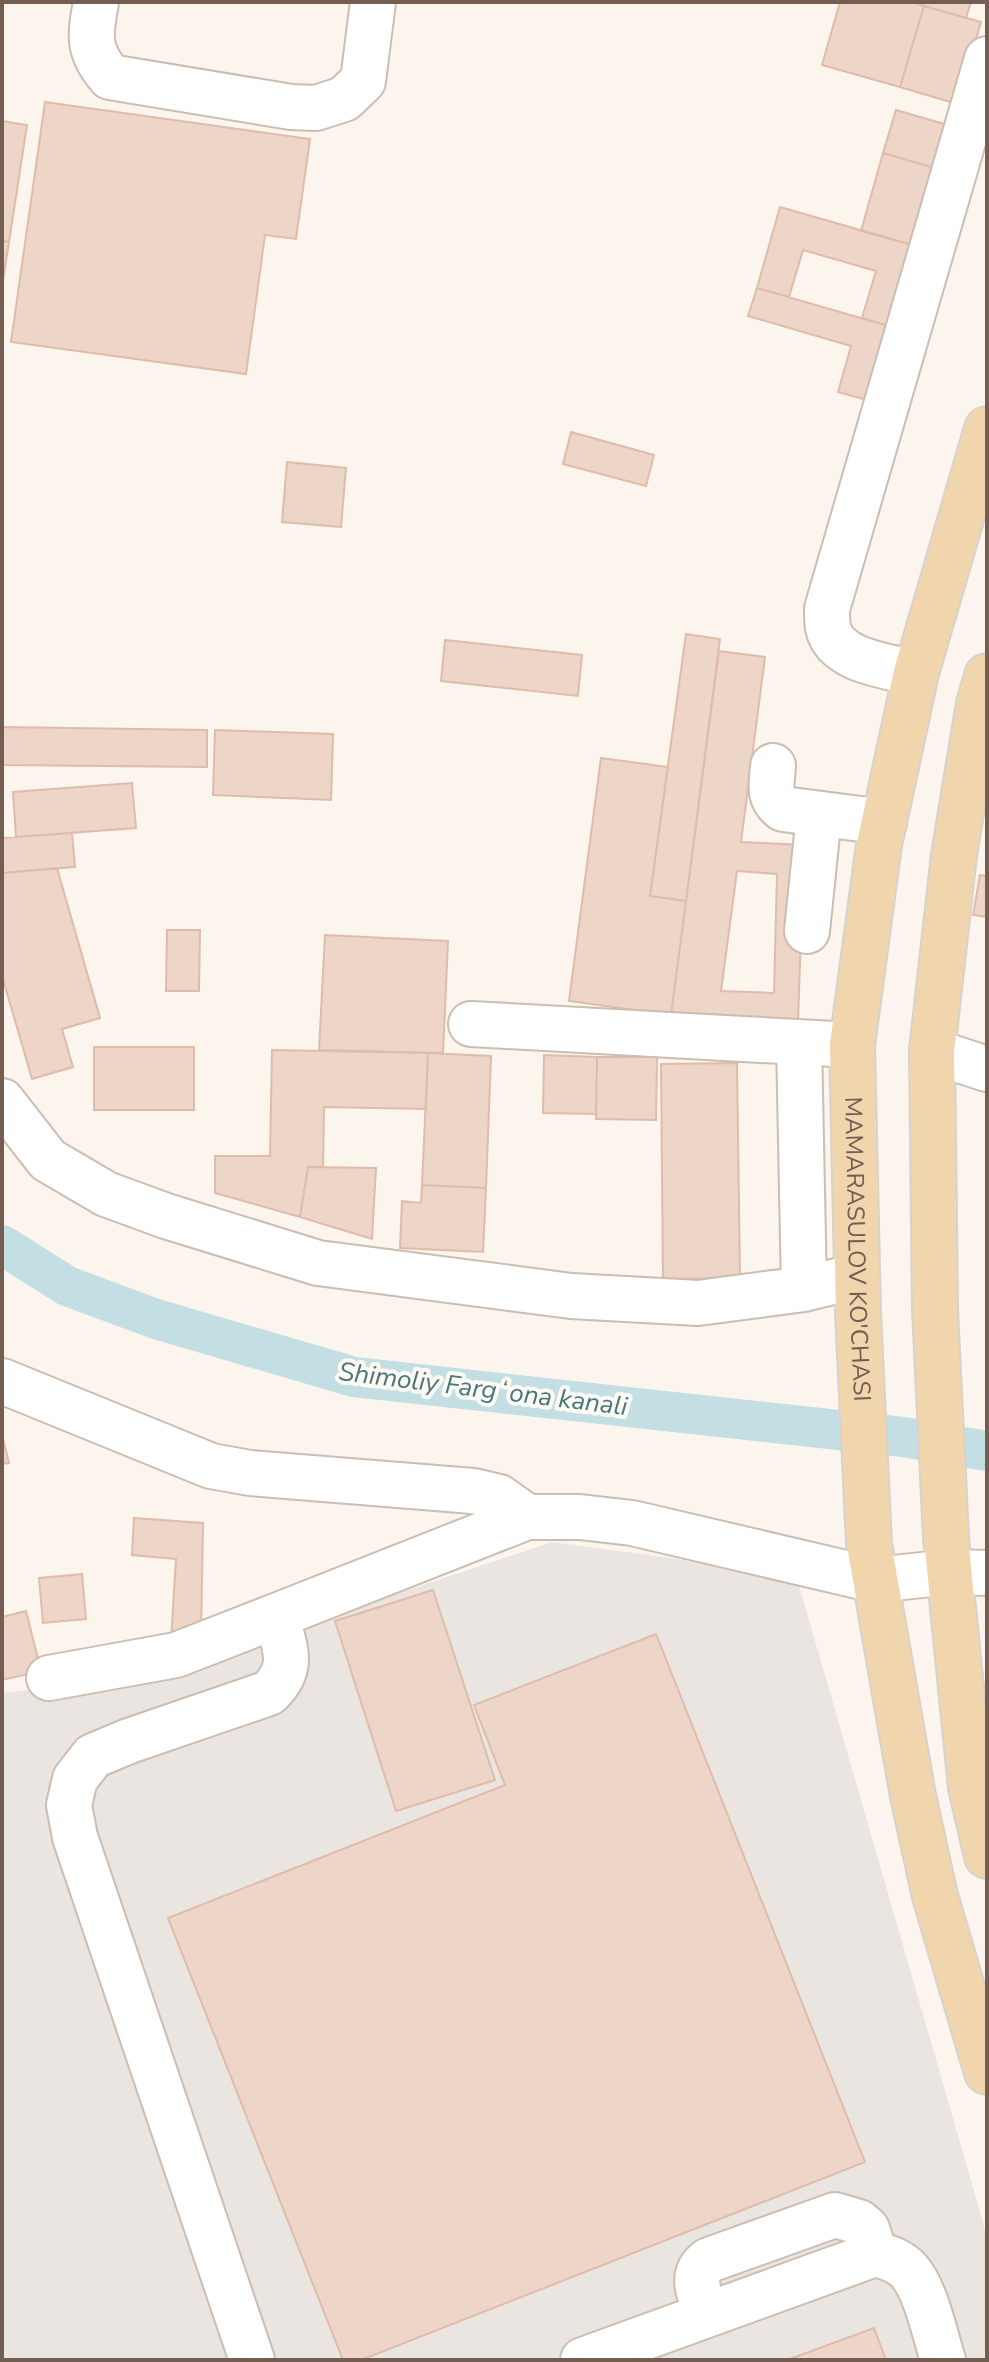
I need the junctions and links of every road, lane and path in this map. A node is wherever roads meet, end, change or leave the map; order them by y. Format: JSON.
{"nodes":[{"id":1,"x":96,"y":2,"type":"edge"},
{"id":2,"x":373,"y":2,"type":"edge"},
{"id":3,"x":987,"y":59,"type":"edge"},
{"id":4,"x":987,"y":429,"type":"edge"},
{"id":5,"x":916,"y":673,"type":"junction"},
{"id":6,"x":987,"y":676,"type":"edge"},
{"id":7,"x":773,"y":766,"type":"dead end"},
{"id":8,"x":819,"y":815,"type":"junction"},
{"id":9,"x":884,"y":822,"type":"junction"},
{"id":10,"x":807,"y":931,"type":"dead end"},
{"id":11,"x":471,"y":1024,"type":"dead end"},
{"id":12,"x":799,"y":1042,"type":"junction"},
{"id":13,"x":852,"y":1045,"type":"junction"},
{"id":14,"x":932,"y":1051,"type":"junction"},
{"id":15,"x":987,"y":1069,"type":"edge"},
{"id":16,"x":2,"y":1101,"type":"edge"},
{"id":17,"x":804,"y":1289,"type":"junction"},
{"id":18,"x":857,"y":1294,"type":"junction"},
{"id":19,"x":2,"y":1381,"type":"edge"},
{"id":20,"x":527,"y":1517,"type":"junction"},
{"id":21,"x":961,"y":1561,"type":"edge"},
{"id":22,"x":872,"y":1562,"type":"junction"},
{"id":23,"x":276,"y":1616,"type":"junction"},
{"id":24,"x":49,"y":1678,"type":"dead end"},
{"id":25,"x":987,"y":1856,"type":"edge"},
{"id":26,"x":987,"y":2072,"type":"edge"},
{"id":27,"x":252,"y":2360,"type":"edge"},
{"id":28,"x":583,"y":2360,"type":"edge"},
{"id":29,"x":943,"y":2360,"type":"edge"}],
"edges":[{"from":1,"to":2,"type":"street"},
{"from":3,"to":5,"type":"street"},
{"from":4,"to":5,"type":"main road","name":"MAMARASULOV KO'CHASI"},
{"from":5,"to":9,"type":"main road","name":"MAMARASULOV KO'CHASI"},
{"from":6,"to":14,"type":"main road"},
{"from":7,"to":8,"type":"street"},
{"from":8,"to":9,"type":"street"},
{"from":8,"to":10,"type":"street"},
{"from":9,"to":13,"type":"main road","name":"MAMARASULOV KO'CHASI"},
{"from":11,"to":12,"type":"street"},
{"from":12,"to":13,"type":"street"},
{"from":12,"to":17,"type":"street"},
{"from":13,"to":18,"type":"main road","name":"MAMARASULOV KO'CHASI"},
{"from":14,"to":15,"type":"street"},
{"from":14,"to":21,"type":"main road"},
{"from":16,"to":17,"type":"street"},
{"from":17,"to":18,"type":"street"},
{"from":18,"to":22,"type":"main road","name":"MAMARASULOV KO'CHASI"},
{"from":19,"to":20,"type":"street"},
{"from":20,"to":22,"type":"street"},
{"from":20,"to":23,"type":"street"},
{"from":21,"to":22,"type":"street"},
{"from":21,"to":25,"type":"main road"},
{"from":22,"to":26,"type":"main road","name":"MAMARASULOV KO'CHASI"},
{"from":23,"to":24,"type":"street"},
{"from":23,"to":27,"type":"street"},
{"from":28,"to":29,"type":"street"}]}
